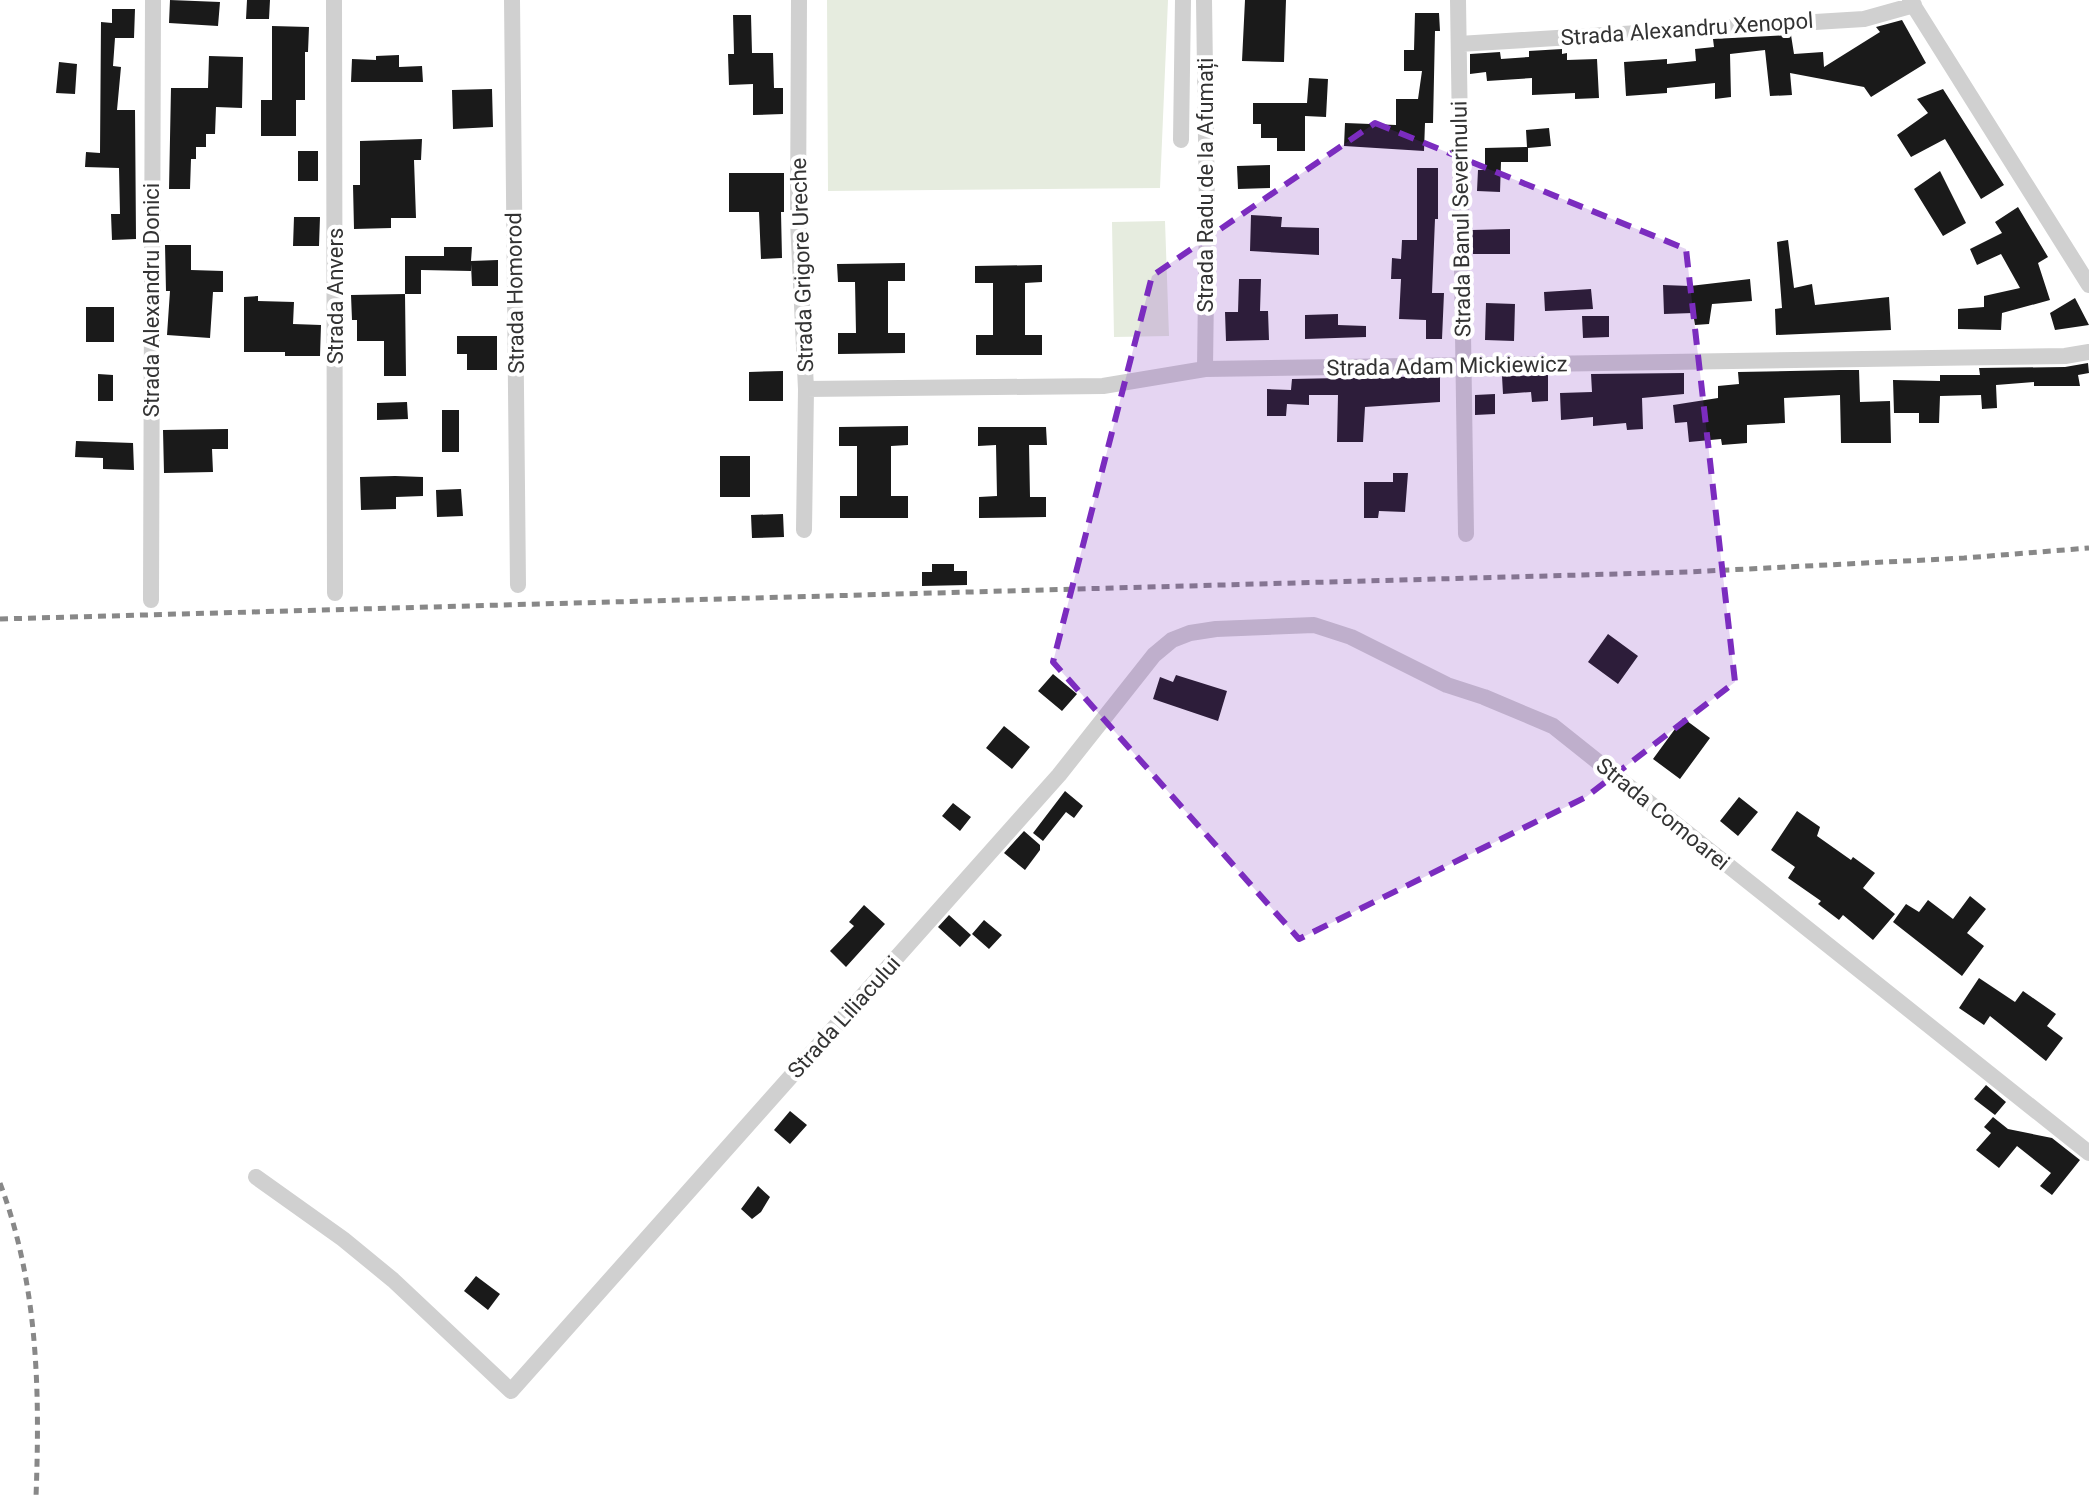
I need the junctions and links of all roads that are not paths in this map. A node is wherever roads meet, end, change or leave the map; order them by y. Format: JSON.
{"nodes":[{"id":1,"x":153,"y":0,"type":"edge"},
{"id":2,"x":334,"y":0,"type":"edge"},
{"id":3,"x":512,"y":0,"type":"edge"},
{"id":4,"x":799,"y":0,"type":"edge"},
{"id":5,"x":1183,"y":0,"type":"edge"},
{"id":6,"x":1204,"y":0,"type":"edge"},
{"id":7,"x":1458,"y":0,"type":"edge"},
{"id":8,"x":1912,"y":3,"type":"edge"},
{"id":9,"x":1459,"y":44,"type":"junction"},
{"id":10,"x":1181,"y":140,"type":"dead end"},
{"id":11,"x":2089,"y":285,"type":"edge"},
{"id":12,"x":2089,"y":352,"type":"edge"},
{"id":13,"x":1463,"y":365,"type":"junction"},
{"id":14,"x":1205,"y":369,"type":"junction"},
{"id":15,"x":806,"y":389,"type":"junction"},
{"id":16,"x":804,"y":530,"type":"dead end"},
{"id":17,"x":1466,"y":534,"type":"dead end"},
{"id":18,"x":518,"y":585,"type":"dead end"},
{"id":19,"x":335,"y":593,"type":"dead end"},
{"id":20,"x":151,"y":600,"type":"dead end"},
{"id":21,"x":1172,"y":640,"type":"joint"},
{"id":22,"x":2089,"y":1153,"type":"edge"},
{"id":23,"x":256,"y":1177,"type":"dead end"}],
"edges":[{"from":1,"to":20,"type":"street","name":"Strada Alexandru Donici"},
{"from":2,"to":19,"type":"street","name":"Strada Anvers"},
{"from":3,"to":18,"type":"street","name":"Strada Homorod"},
{"from":4,"to":15,"type":"street","name":"Strada Grigore Ureche"},
{"from":5,"to":10,"type":"street"},
{"from":6,"to":14,"type":"street","name":"Strada Radu de la Afumați"},
{"from":7,"to":9,"type":"street","name":"Strada Banul Severinului"},
{"from":8,"to":9,"type":"street","name":"Strada Alexandru Xenopol"},
{"from":8,"to":11,"type":"street"},
{"from":9,"to":13,"type":"street","name":"Strada Banul Severinului"},
{"from":12,"to":13,"type":"street","name":"Strada Adam Mickiewicz"},
{"from":13,"to":14,"type":"street","name":"Strada Adam Mickiewicz"},
{"from":13,"to":17,"type":"street","name":"Strada Banul Severinului"},
{"from":14,"to":15,"type":"street","name":"Strada Adam Mickiewicz"},
{"from":15,"to":16,"type":"street","name":"Strada Grigore Ureche"},
{"from":21,"to":22,"type":"street","name":"Strada Comoarei"},
{"from":21,"to":23,"type":"street","name":"Strada Liliacului"}]}
